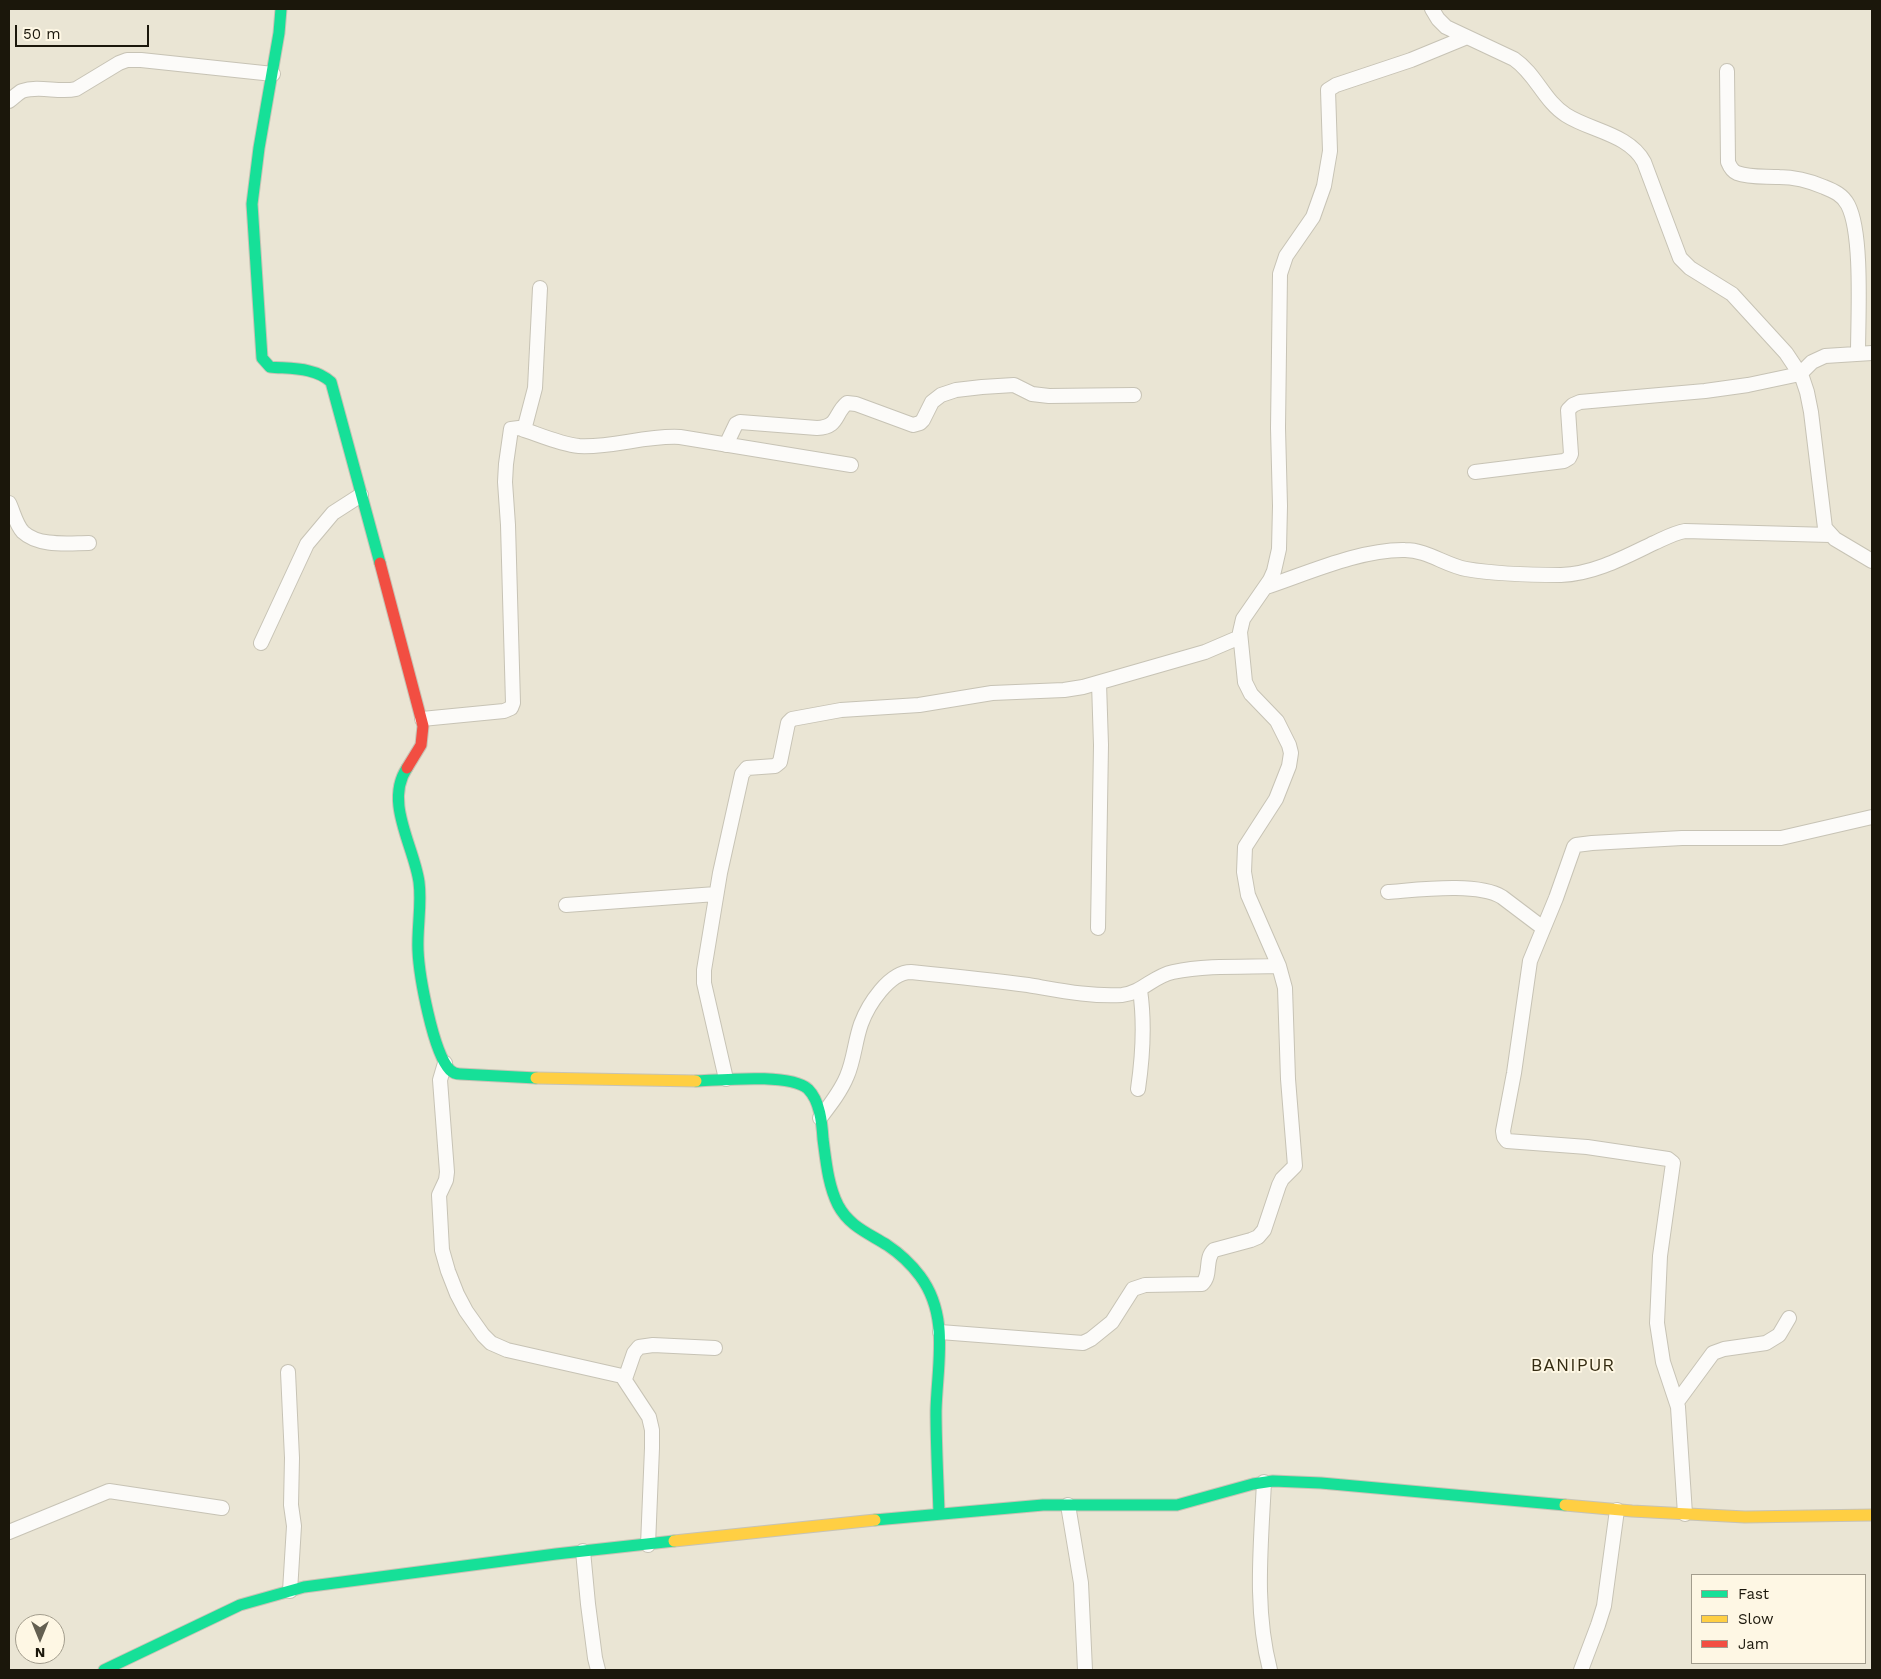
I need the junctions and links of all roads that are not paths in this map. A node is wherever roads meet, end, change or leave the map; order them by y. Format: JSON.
{"nodes":[{"id":1,"x":281,"y":9,"type":"edge"},
{"id":2,"x":1432,"y":9,"type":"edge"},
{"id":3,"x":1467,"y":37,"type":"junction"},
{"id":4,"x":1726,"y":71,"type":"dead end"},
{"id":5,"x":273,"y":74,"type":"junction"},
{"id":6,"x":9,"y":101,"type":"edge"},
{"id":7,"x":540,"y":288,"type":"dead end"},
{"id":8,"x":1872,"y":353,"type":"edge"},
{"id":9,"x":1858,"y":354,"type":"junction"},
{"id":10,"x":1800,"y":374,"type":"junction"},
{"id":11,"x":1134,"y":395,"type":"dead end"},
{"id":12,"x":524,"y":430,"type":"junction"},
{"id":13,"x":726,"y":445,"type":"junction"},
{"id":14,"x":851,"y":465,"type":"dead end"},
{"id":15,"x":1475,"y":472,"type":"dead end"},
{"id":16,"x":361,"y":495,"type":"junction"},
{"id":17,"x":9,"y":503,"type":"edge"},
{"id":18,"x":1830,"y":535,"type":"junction"},
{"id":19,"x":89,"y":543,"type":"dead end"},
{"id":20,"x":1872,"y":561,"type":"edge"},
{"id":21,"x":1266,"y":587,"type":"junction"},
{"id":22,"x":1240,"y":637,"type":"junction"},
{"id":23,"x":261,"y":643,"type":"dead end"},
{"id":24,"x":1099,"y":683,"type":"junction"},
{"id":25,"x":422,"y":719,"type":"junction"},
{"id":26,"x":1872,"y":817,"type":"edge"},
{"id":27,"x":1388,"y":892,"type":"dead end"},
{"id":28,"x":716,"y":894,"type":"junction"},
{"id":29,"x":566,"y":905,"type":"dead end"},
{"id":30,"x":1098,"y":928,"type":"dead end"},
{"id":31,"x":1543,"y":928,"type":"junction"},
{"id":32,"x":1279,"y":966,"type":"junction"},
{"id":33,"x":1140,"y":990,"type":"junction"},
{"id":34,"x":445,"y":1062,"type":"junction"},
{"id":35,"x":726,"y":1079,"type":"junction"},
{"id":36,"x":1138,"y":1089,"type":"dead end"},
{"id":37,"x":820,"y":1118,"type":"junction"},
{"id":38,"x":1789,"y":1318,"type":"dead end"},
{"id":39,"x":940,"y":1332,"type":"junction"},
{"id":40,"x":715,"y":1348,"type":"dead end"},
{"id":41,"x":288,"y":1372,"type":"dead end"},
{"id":42,"x":625,"y":1379,"type":"junction"},
{"id":43,"x":1677,"y":1402,"type":"junction"},
{"id":44,"x":1264,"y":1482,"type":"junction"},
{"id":45,"x":1068,"y":1505,"type":"junction"},
{"id":46,"x":222,"y":1508,"type":"dead end"},
{"id":47,"x":1617,"y":1510,"type":"junction"},
{"id":48,"x":939,"y":1513,"type":"junction"},
{"id":49,"x":1685,"y":1514,"type":"junction"},
{"id":50,"x":1872,"y":1515,"type":"edge"},
{"id":51,"x":9,"y":1532,"type":"edge"},
{"id":52,"x":648,"y":1545,"type":"junction"},
{"id":53,"x":583,"y":1551,"type":"junction"},
{"id":54,"x":290,"y":1591,"type":"junction"},
{"id":55,"x":104,"y":1670,"type":"edge"},
{"id":56,"x":598,"y":1670,"type":"edge"},
{"id":57,"x":1085,"y":1670,"type":"edge"},
{"id":58,"x":1270,"y":1670,"type":"edge"},
{"id":59,"x":1581,"y":1670,"type":"edge"}],
"edges":[{"from":1,"to":5,"type":"street"},
{"from":2,"to":3,"type":"street"},
{"from":3,"to":10,"type":"street"},
{"from":3,"to":21,"type":"street"},
{"from":4,"to":9,"type":"street"},
{"from":5,"to":6,"type":"street"},
{"from":5,"to":16,"type":"street"},
{"from":7,"to":12,"type":"street"},
{"from":8,"to":9,"type":"street"},
{"from":9,"to":10,"type":"street"},
{"from":10,"to":15,"type":"street"},
{"from":10,"to":18,"type":"street"},
{"from":11,"to":13,"type":"street"},
{"from":12,"to":13,"type":"street"},
{"from":12,"to":25,"type":"street"},
{"from":13,"to":14,"type":"street"},
{"from":16,"to":23,"type":"street"},
{"from":16,"to":25,"type":"street"},
{"from":17,"to":19,"type":"street"},
{"from":18,"to":20,"type":"street"},
{"from":18,"to":21,"type":"street"},
{"from":21,"to":22,"type":"street"},
{"from":22,"to":24,"type":"street"},
{"from":22,"to":32,"type":"street"},
{"from":24,"to":28,"type":"street"},
{"from":24,"to":30,"type":"street"},
{"from":25,"to":34,"type":"street"},
{"from":26,"to":31,"type":"street"},
{"from":27,"to":31,"type":"street"},
{"from":28,"to":29,"type":"street"},
{"from":28,"to":35,"type":"street"},
{"from":31,"to":43,"type":"street"},
{"from":32,"to":33,"type":"street"},
{"from":32,"to":39,"type":"street"},
{"from":33,"to":36,"type":"street"},
{"from":33,"to":37,"type":"street"},
{"from":34,"to":35,"type":"street"},
{"from":34,"to":42,"type":"street"},
{"from":35,"to":37,"type":"street"},
{"from":37,"to":39,"type":"street"},
{"from":38,"to":43,"type":"street"},
{"from":39,"to":48,"type":"street"},
{"from":40,"to":42,"type":"street"},
{"from":41,"to":54,"type":"street"},
{"from":42,"to":52,"type":"street"},
{"from":43,"to":49,"type":"street"},
{"from":44,"to":45,"type":"street"},
{"from":44,"to":47,"type":"street"},
{"from":44,"to":58,"type":"street"},
{"from":45,"to":48,"type":"street"},
{"from":45,"to":57,"type":"street"},
{"from":46,"to":51,"type":"street"},
{"from":47,"to":49,"type":"street"},
{"from":47,"to":59,"type":"street"},
{"from":48,"to":52,"type":"street"},
{"from":49,"to":50,"type":"street"},
{"from":52,"to":53,"type":"street"},
{"from":53,"to":54,"type":"street"},
{"from":53,"to":56,"type":"street"},
{"from":54,"to":55,"type":"street"}]}
